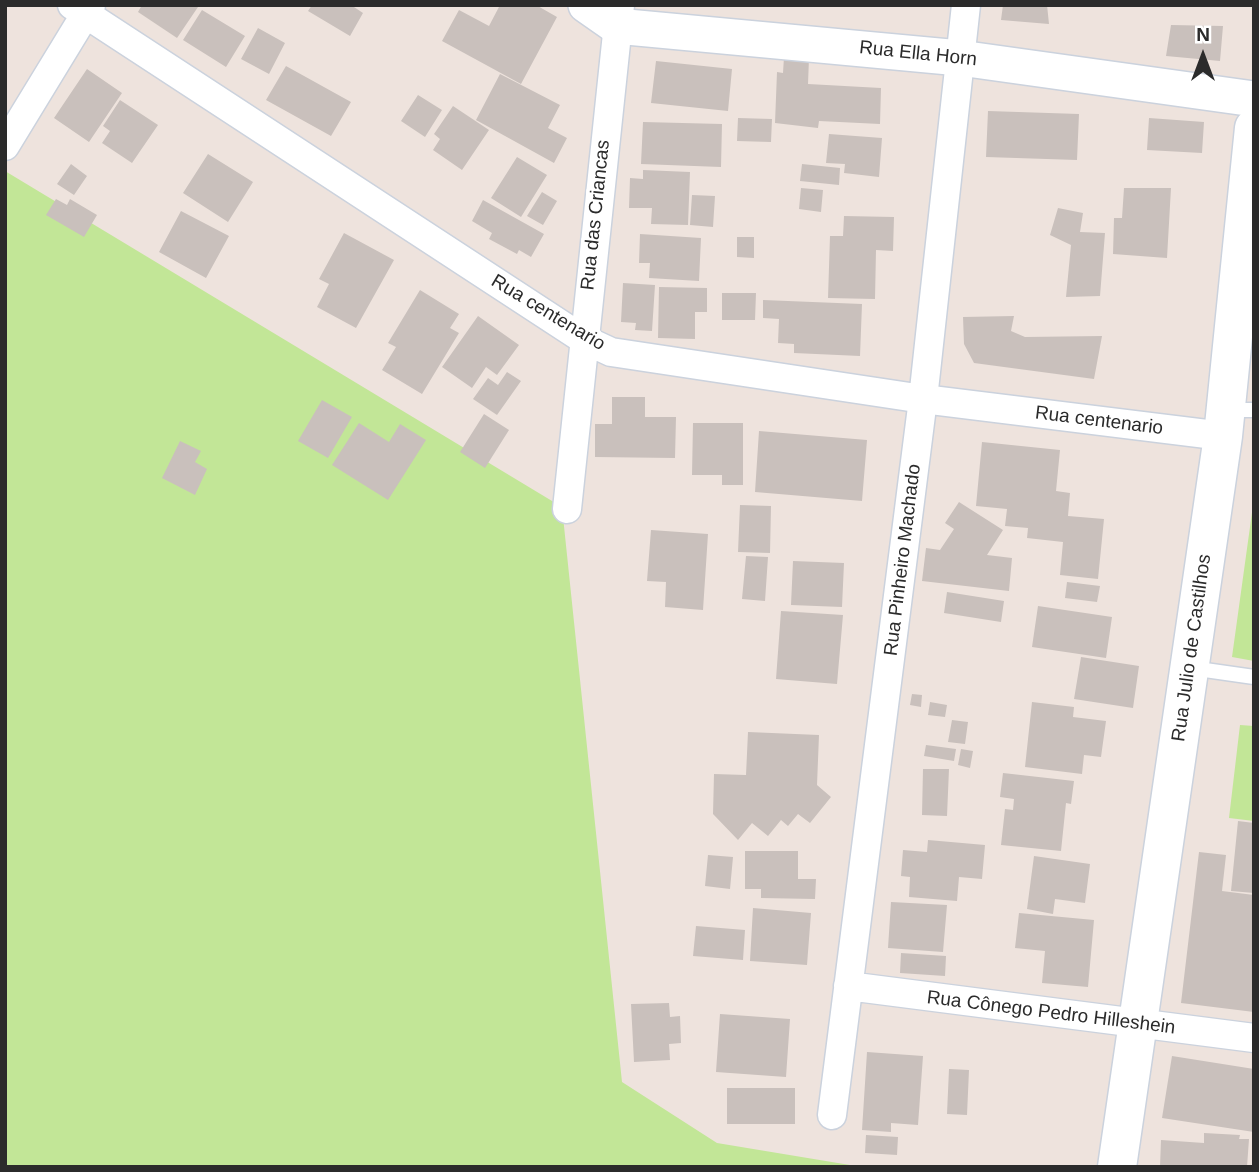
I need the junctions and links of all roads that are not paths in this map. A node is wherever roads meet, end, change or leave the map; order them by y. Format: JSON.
{"nodes":[{"id":1,"x":586,"y":5,"type":"edge"},
{"id":2,"x":966,"y":5,"type":"edge"},
{"id":3,"x":83,"y":8,"type":"edge"},
{"id":4,"x":618,"y":15,"type":"edge"},
{"id":5,"x":960,"y":58,"type":"junction"},
{"id":6,"x":1254,"y":99,"type":"edge"},
{"id":7,"x":1254,"y":128,"type":"edge"},
{"id":8,"x":5,"y":146,"type":"edge"},
{"id":9,"x":583,"y":339,"type":"junction"},
{"id":10,"x":923,"y":399,"type":"junction"},
{"id":11,"x":1234,"y":418,"type":"edge"},
{"id":12,"x":567,"y":509,"type":"dead end"},
{"id":13,"x":1189,"y":668,"type":"junction"},
{"id":14,"x":1254,"y":677,"type":"edge"},
{"id":15,"x":848,"y":986,"type":"junction"},
{"id":16,"x":1138,"y":1024,"type":"junction"},
{"id":17,"x":1254,"y":1038,"type":"edge"},
{"id":18,"x":832,"y":1115,"type":"dead end"},
{"id":19,"x":1117,"y":1167,"type":"edge"}],
"edges":[{"from":1,"to":4,"type":"street","name":"Rua Ella Horn"},
{"from":2,"to":5,"type":"street","name":"Rua Pinheiro Machado"},
{"from":3,"to":8,"type":"street"},
{"from":3,"to":9,"type":"street","name":"Rua centenario"},
{"from":4,"to":5,"type":"street","name":"Rua Ella Horn"},
{"from":4,"to":9,"type":"street","name":"Rua das Criancas"},
{"from":5,"to":6,"type":"street","name":"Rua Ella Horn"},
{"from":5,"to":10,"type":"street","name":"Rua Pinheiro Machado"},
{"from":7,"to":11,"type":"main road","name":"Rua Julio de Castilhos"},
{"from":9,"to":10,"type":"street","name":"Rua centenario"},
{"from":9,"to":12,"type":"street","name":"Rua das Criancas"},
{"from":10,"to":11,"type":"street","name":"Rua centenario"},
{"from":10,"to":15,"type":"street","name":"Rua Pinheiro Machado"},
{"from":11,"to":13,"type":"main road","name":"Rua Julio de Castilhos"},
{"from":13,"to":14,"type":"lane"},
{"from":13,"to":16,"type":"main road","name":"Rua Julio de Castilhos"},
{"from":15,"to":16,"type":"street","name":"Rua Cônego Pedro Hilleshein"},
{"from":15,"to":18,"type":"street","name":"Rua Pinheiro Machado"},
{"from":16,"to":17,"type":"street","name":"Rua Cônego Pedro Hilleshein"},
{"from":16,"to":19,"type":"main road","name":"Rua Julio de Castilhos"}]}
